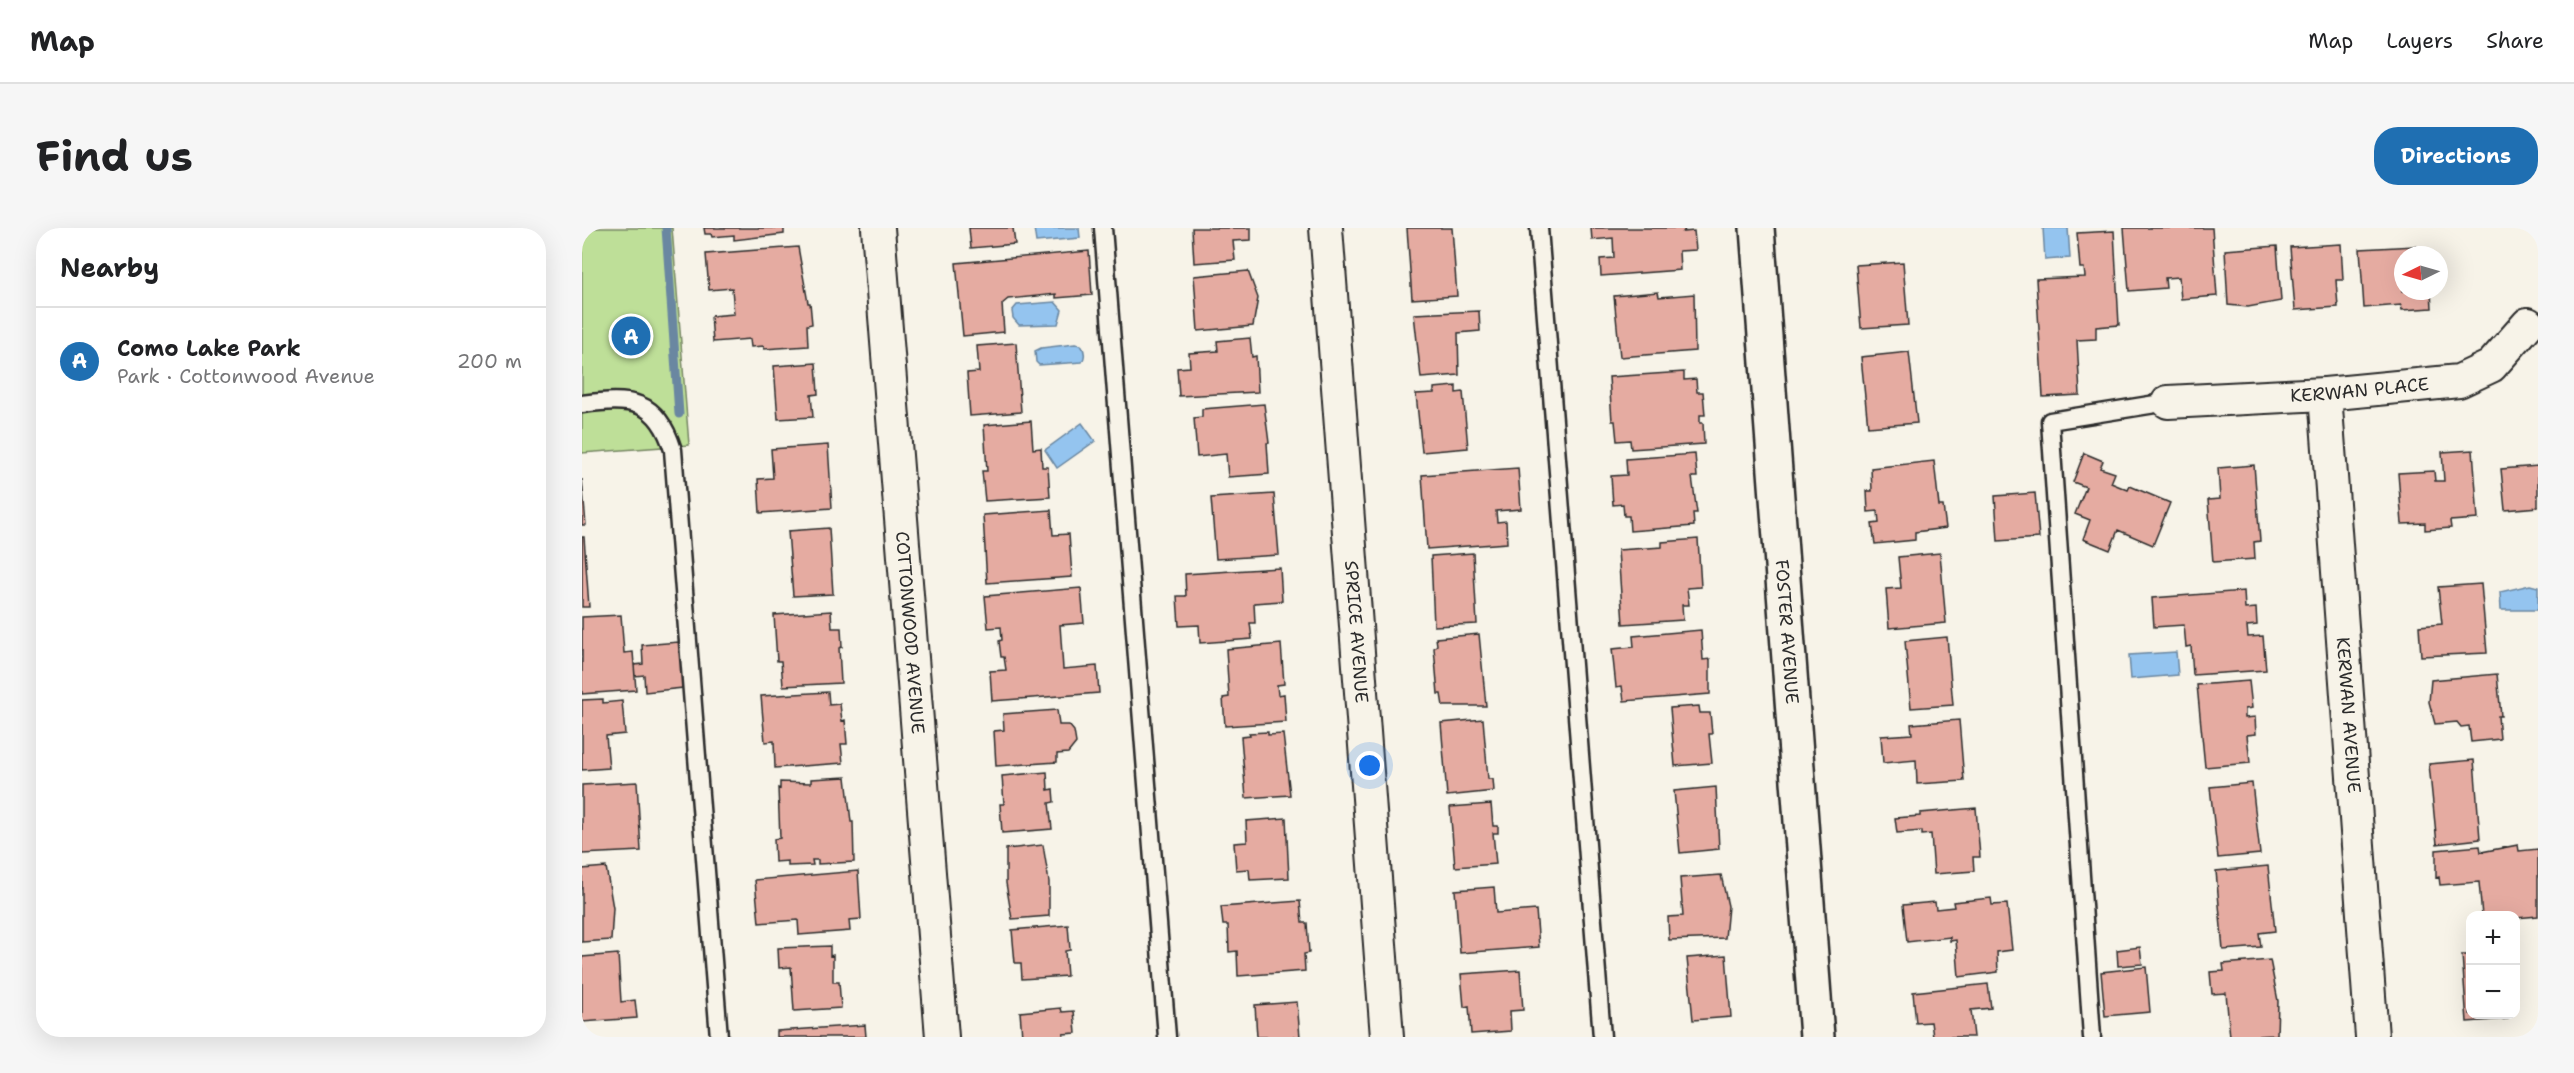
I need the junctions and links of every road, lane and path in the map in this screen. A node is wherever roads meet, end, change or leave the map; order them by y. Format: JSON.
{"nodes":[{"id":1,"x":878,"y":228,"type":"edge"},
{"id":2,"x":1103,"y":228,"type":"edge"},
{"id":3,"x":1326,"y":228,"type":"edge"},
{"id":4,"x":1539,"y":228,"type":"edge"},
{"id":5,"x":1757,"y":228,"type":"edge"},
{"id":6,"x":2533,"y":331,"type":"edge"},
{"id":7,"x":2325,"y":394,"type":"junction"},
{"id":8,"x":2168,"y":402,"type":"joint"},
{"id":9,"x":582,"y":404,"type":"edge"},
{"id":10,"x":719,"y":1037,"type":"edge"},
{"id":11,"x":942,"y":1037,"type":"edge"},
{"id":12,"x":1167,"y":1037,"type":"edge"},
{"id":13,"x":1387,"y":1037,"type":"edge"},
{"id":14,"x":1602,"y":1037,"type":"edge"},
{"id":15,"x":1817,"y":1037,"type":"edge"},
{"id":16,"x":2092,"y":1037,"type":"edge"},
{"id":17,"x":2372,"y":1037,"type":"edge"}],
"edges":[{"from":1,"to":11,"type":"street","name":"COTTONWOOD AVENUE"},
{"from":2,"to":12,"type":"lane"},
{"from":3,"to":13,"type":"street","name":"SPRICE AVENUE"},
{"from":4,"to":14,"type":"lane"},
{"from":5,"to":15,"type":"street","name":"FOSTER AVENUE"},
{"from":6,"to":7,"type":"street","name":"KERWAN PLACE"},
{"from":7,"to":8,"type":"street","name":"KERWAN PLACE"},
{"from":7,"to":17,"type":"street","name":"KERWAN AVENUE"},
{"from":8,"to":16,"type":"lane"},
{"from":9,"to":10,"type":"lane"}]}
